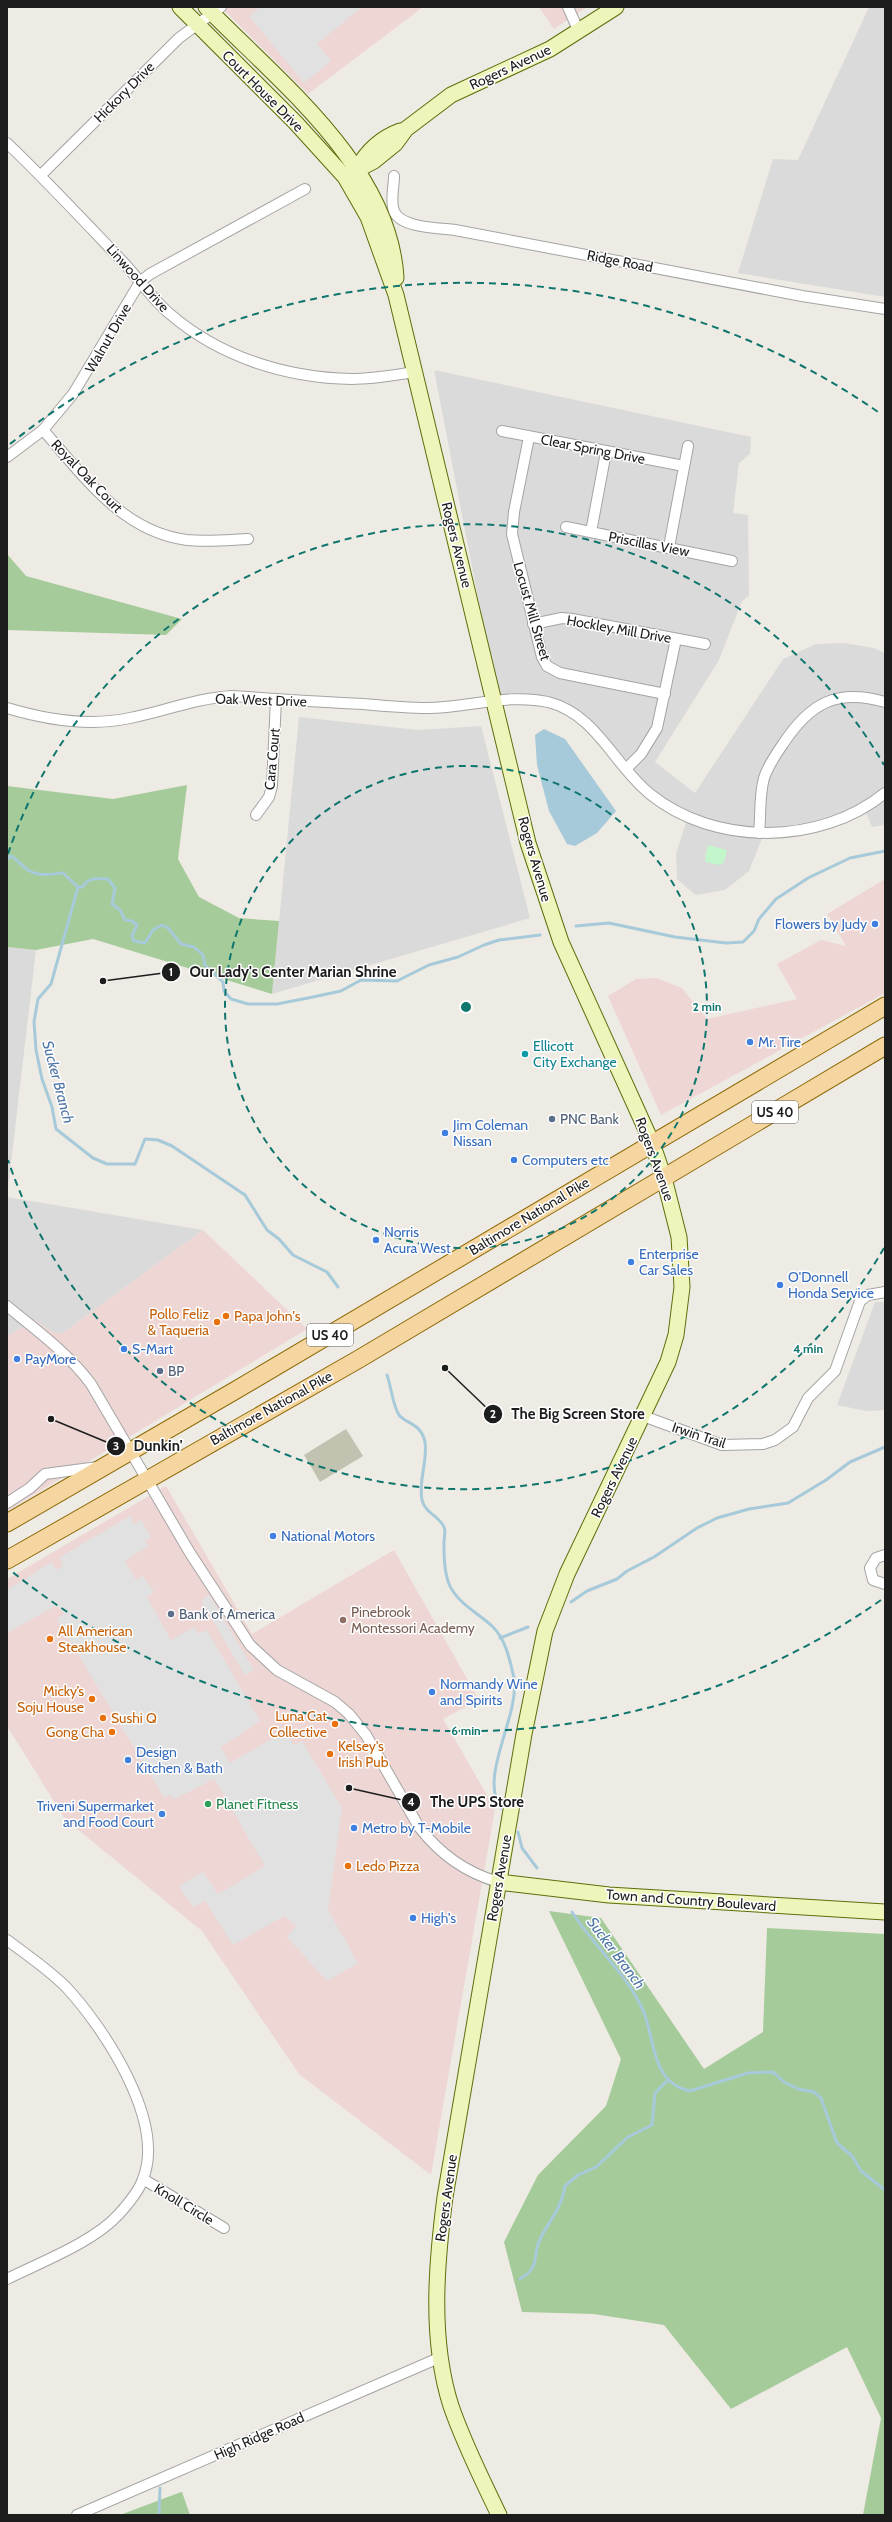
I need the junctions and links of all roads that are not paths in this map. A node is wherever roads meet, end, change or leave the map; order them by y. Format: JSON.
{"nodes":[{"id":1,"x":180,"y":7,"type":"edge"},
{"id":2,"x":568,"y":7,"type":"edge"},
{"id":3,"x":616,"y":7,"type":"edge"},
{"id":4,"x":213,"y":9,"type":"edge"},
{"id":5,"x":196,"y":23,"type":"junction"},
{"id":6,"x":579,"y":32,"type":"junction"},
{"id":7,"x":7,"y":143,"type":"edge"},
{"id":8,"x":351,"y":173,"type":"junction"},
{"id":9,"x":41,"y":175,"type":"junction"},
{"id":10,"x":394,"y":176,"type":"dead end"},
{"id":11,"x":305,"y":189,"type":"dead end"},
{"id":12,"x":140,"y":282,"type":"junction"},
{"id":13,"x":885,"y":309,"type":"edge"},
{"id":14,"x":415,"y":372,"type":"junction"},
{"id":15,"x":43,"y":430,"type":"junction"},
{"id":16,"x":502,"y":431,"type":"dead end"},
{"id":17,"x":529,"y":437,"type":"junction"},
{"id":18,"x":688,"y":446,"type":"dead end"},
{"id":19,"x":606,"y":452,"type":"junction"},
{"id":20,"x":7,"y":457,"type":"edge"},
{"id":21,"x":684,"y":466,"type":"junction"},
{"id":22,"x":566,"y":528,"type":"dead end"},
{"id":23,"x":591,"y":532,"type":"junction"},
{"id":24,"x":248,"y":539,"type":"dead end"},
{"id":25,"x":669,"y":548,"type":"junction"},
{"id":26,"x":732,"y":561,"type":"dead end"},
{"id":27,"x":533,"y":624,"type":"junction"},
{"id":28,"x":676,"y":639,"type":"junction"},
{"id":29,"x":705,"y":644,"type":"dead end"},
{"id":30,"x":665,"y":694,"type":"junction"},
{"id":31,"x":276,"y":699,"type":"junction"},
{"id":32,"x":496,"y":700,"type":"junction"},
{"id":33,"x":885,"y":702,"type":"edge"},
{"id":34,"x":7,"y":708,"type":"edge"},
{"id":35,"x":626,"y":769,"type":"junction"},
{"id":36,"x":885,"y":793,"type":"edge"},
{"id":37,"x":256,"y":815,"type":"dead end"},
{"id":38,"x":759,"y":833,"type":"junction"},
{"id":39,"x":885,"y":1006,"type":"edge"},
{"id":40,"x":885,"y":1046,"type":"edge"},
{"id":41,"x":652,"y":1143,"type":"junction"},
{"id":42,"x":664,"y":1178,"type":"junction"},
{"id":43,"x":885,"y":1292,"type":"edge"},
{"id":44,"x":7,"y":1306,"type":"edge"},
{"id":45,"x":643,"y":1416,"type":"junction"},
{"id":46,"x":130,"y":1451,"type":"junction"},
{"id":47,"x":102,"y":1466,"type":"junction"},
{"id":48,"x":146,"y":1479,"type":"junction"},
{"id":49,"x":7,"y":1503,"type":"edge"},
{"id":50,"x":7,"y":1523,"type":"edge"},
{"id":51,"x":885,"y":1555,"type":"edge"},
{"id":52,"x":7,"y":1560,"type":"edge"},
{"id":53,"x":885,"y":1584,"type":"edge"},
{"id":54,"x":498,"y":1882,"type":"junction"},
{"id":55,"x":885,"y":1912,"type":"edge"},
{"id":56,"x":7,"y":1940,"type":"edge"},
{"id":57,"x":143,"y":2179,"type":"junction"},
{"id":58,"x":224,"y":2228,"type":"dead end"},
{"id":59,"x":7,"y":2279,"type":"edge"},
{"id":60,"x":441,"y":2357,"type":"junction"},
{"id":61,"x":77,"y":2515,"type":"edge"},
{"id":62,"x":500,"y":2515,"type":"edge"}],
"edges":[{"from":1,"to":5,"type":"main road","name":"Court House Drive"},
{"from":2,"to":6,"type":"street"},
{"from":3,"to":6,"type":"main road","name":"Rogers Avenue"},
{"from":4,"to":5,"type":"street","name":"Hickory Drive"},
{"from":4,"to":8,"type":"main road","name":"Court House Drive"},
{"from":5,"to":8,"type":"main road","name":"Court House Drive"},
{"from":5,"to":9,"type":"street","name":"Hickory Drive"},
{"from":6,"to":8,"type":"main road","name":"Rogers Avenue"},
{"from":7,"to":9,"type":"street","name":"Linwood Drive"},
{"from":8,"to":14,"type":"main road","name":"Rogers Avenue"},
{"from":9,"to":12,"type":"street","name":"Linwood Drive"},
{"from":10,"to":13,"type":"street","name":"Ridge Road"},
{"from":11,"to":12,"type":"street","name":"Walnut Drive"},
{"from":12,"to":14,"type":"street","name":"Linwood Drive"},
{"from":12,"to":15,"type":"street","name":"Walnut Drive"},
{"from":14,"to":32,"type":"main road","name":"Rogers Avenue"},
{"from":15,"to":20,"type":"street","name":"Walnut Drive"},
{"from":15,"to":24,"type":"street","name":"Royal Oak Court"},
{"from":16,"to":17,"type":"street","name":"Clear Spring Drive"},
{"from":17,"to":19,"type":"street","name":"Clear Spring Drive"},
{"from":17,"to":27,"type":"street","name":"Locust Mill Street"},
{"from":18,"to":21,"type":"street"},
{"from":19,"to":21,"type":"street","name":"Clear Spring Drive"},
{"from":19,"to":23,"type":"street"},
{"from":21,"to":25,"type":"street"},
{"from":22,"to":23,"type":"street","name":"Priscillas View"},
{"from":23,"to":25,"type":"street","name":"Priscillas View"},
{"from":25,"to":26,"type":"street","name":"Priscillas View"},
{"from":27,"to":28,"type":"street","name":"Hockley Mill Drive"},
{"from":27,"to":30,"type":"street","name":"Locust Mill Street"},
{"from":28,"to":29,"type":"street","name":"Hockley Mill Drive"},
{"from":28,"to":30,"type":"street"},
{"from":30,"to":35,"type":"street"},
{"from":31,"to":32,"type":"street","name":"Oak West Drive"},
{"from":31,"to":34,"type":"street","name":"Oak West Drive"},
{"from":31,"to":37,"type":"street","name":"Cara Court"},
{"from":32,"to":35,"type":"street","name":"Oak West Drive"},
{"from":32,"to":41,"type":"main road","name":"Rogers Avenue"},
{"from":33,"to":38,"type":"street"},
{"from":35,"to":38,"type":"street","name":"Oak West Drive"},
{"from":36,"to":38,"type":"street","name":"Oak West Drive"},
{"from":39,"to":41,"type":"main road","name":"Baltimore National Pike","number":"US 40"},
{"from":40,"to":42,"type":"main road","name":"Baltimore National Pike","number":"US 40"},
{"from":41,"to":42,"type":"main road","name":"Rogers Avenue"},
{"from":41,"to":46,"type":"main road","name":"Baltimore National Pike","number":"US 40"},
{"from":42,"to":45,"type":"main road","name":"Rogers Avenue"},
{"from":42,"to":48,"type":"main road","name":"Baltimore National Pike","number":"US 40"},
{"from":43,"to":45,"type":"street","name":"Irwin Trail"},
{"from":44,"to":46,"type":"street"},
{"from":45,"to":54,"type":"main road","name":"Rogers Avenue"},
{"from":46,"to":47,"type":"main road","name":"Baltimore National Pike","number":"US 40"},
{"from":46,"to":48,"type":"street"},
{"from":47,"to":49,"type":"street"},
{"from":47,"to":50,"type":"main road","name":"Baltimore National Pike","number":"US 40"},
{"from":48,"to":52,"type":"main road","name":"Baltimore National Pike","number":"US 40"},
{"from":48,"to":54,"type":"street"},
{"from":51,"to":53,"type":"street"},
{"from":54,"to":55,"type":"main road","name":"Town and Country Boulevard"},
{"from":54,"to":60,"type":"main road","name":"Rogers Avenue"},
{"from":56,"to":57,"type":"street"},
{"from":57,"to":58,"type":"street","name":"Knoll Circle"},
{"from":57,"to":59,"type":"street"},
{"from":60,"to":61,"type":"street","name":"High Ridge Road"},
{"from":60,"to":62,"type":"main road","name":"Rogers Avenue"}]}
